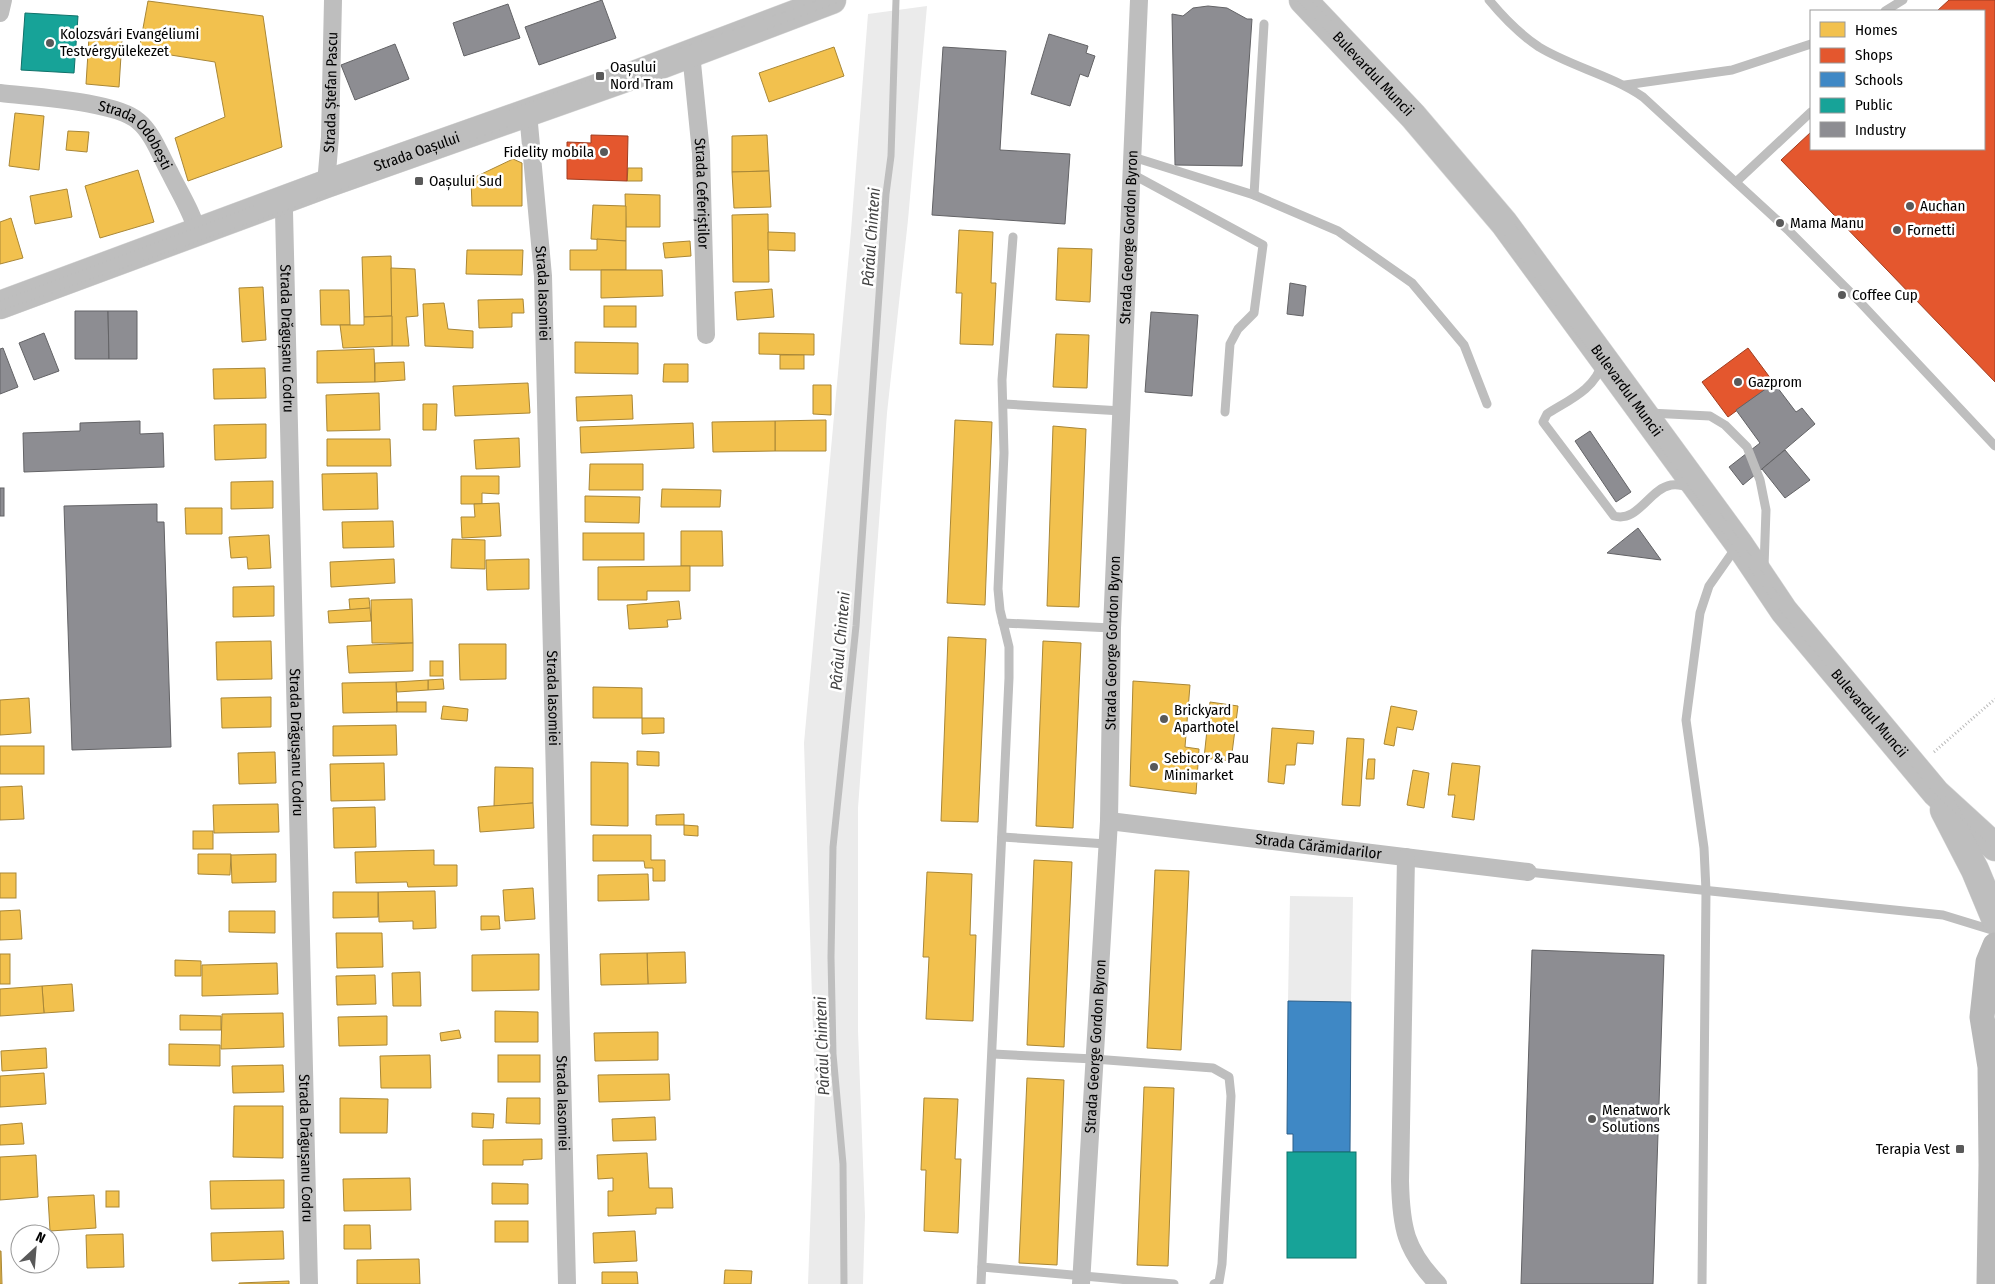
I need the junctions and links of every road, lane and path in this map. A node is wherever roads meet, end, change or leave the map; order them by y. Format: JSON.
{"nodes":[{"id":1,"x":3,"y":0,"type":"edge"},
{"id":2,"x":333,"y":0,"type":"edge"},
{"id":3,"x":1140,"y":0,"type":"edge"},
{"id":4,"x":1303,"y":0,"type":"edge"},
{"id":5,"x":1489,"y":0,"type":"edge"},
{"id":6,"x":1904,"y":0,"type":"edge"},
{"id":7,"x":822,"y":2,"type":"edge"},
{"id":8,"x":1887,"y":10,"type":"edge"},
{"id":9,"x":0,"y":13,"type":"edge"},
{"id":10,"x":1264,"y":24,"type":"dead end"},
{"id":11,"x":1810,"y":44,"type":"edge"},
{"id":12,"x":692,"y":53,"type":"junction"},
{"id":13,"x":1625,"y":85,"type":"junction"},
{"id":14,"x":0,"y":94,"type":"edge"},
{"id":15,"x":528,"y":113,"type":"junction"},
{"id":16,"x":1810,"y":113,"type":"edge"},
{"id":17,"x":1133,"y":166,"type":"junction"},
{"id":18,"x":1736,"y":182,"type":"junction"},
{"id":19,"x":326,"y":184,"type":"junction"},
{"id":20,"x":1254,"y":195,"type":"junction"},
{"id":21,"x":281,"y":201,"type":"junction"},
{"id":22,"x":197,"y":232,"type":"junction"},
{"id":23,"x":1013,"y":236,"type":"dead end"},
{"id":24,"x":0,"y":305,"type":"edge"},
{"id":25,"x":706,"y":335,"type":"dead end"},
{"id":26,"x":1603,"y":358,"type":"junction"},
{"id":27,"x":1004,"y":404,"type":"junction"},
{"id":28,"x":1487,"y":404,"type":"dead end"},
{"id":29,"x":1122,"y":411,"type":"junction"},
{"id":30,"x":1225,"y":412,"type":"dead end"},
{"id":31,"x":1644,"y":414,"type":"junction"},
{"id":32,"x":1995,"y":446,"type":"edge"},
{"id":33,"x":1700,"y":492,"type":"junction"},
{"id":34,"x":1739,"y":544,"type":"junction"},
{"id":35,"x":1762,"y":578,"type":"junction"},
{"id":36,"x":1003,"y":623,"type":"junction"},
{"id":37,"x":1112,"y":628,"type":"junction"},
{"id":38,"x":1995,"y":699,"type":"edge"},
{"id":39,"x":1915,"y":768,"type":"junction"},
{"id":40,"x":1936,"y":793,"type":"junction"},
{"id":41,"x":1109,"y":821,"type":"junction"},
{"id":42,"x":1002,"y":837,"type":"junction"},
{"id":43,"x":1107,"y":844,"type":"junction"},
{"id":44,"x":1995,"y":847,"type":"edge"},
{"id":45,"x":1406,"y":857,"type":"junction"},
{"id":46,"x":1528,"y":872,"type":"joint"},
{"id":47,"x":1706,"y":891,"type":"junction"},
{"id":48,"x":1995,"y":918,"type":"edge"},
{"id":49,"x":1995,"y":931,"type":"edge"},
{"id":50,"x":1995,"y":945,"type":"edge"},
{"id":51,"x":992,"y":1054,"type":"junction"},
{"id":52,"x":1094,"y":1059,"type":"junction"},
{"id":53,"x":1992,"y":1060,"type":"edge"},
{"id":54,"x":982,"y":1267,"type":"junction"},
{"id":55,"x":1081,"y":1280,"type":"edge"},
{"id":56,"x":309,"y":1284,"type":"edge"},
{"id":57,"x":567,"y":1284,"type":"edge"},
{"id":58,"x":981,"y":1284,"type":"edge"},
{"id":59,"x":1174,"y":1284,"type":"edge"},
{"id":60,"x":1214,"y":1284,"type":"edge"},
{"id":61,"x":1438,"y":1284,"type":"edge"},
{"id":62,"x":1702,"y":1284,"type":"edge"},
{"id":63,"x":1989,"y":1284,"type":"edge"}],
"edges":[{"from":1,"to":9,"type":"street"},
{"from":2,"to":19,"type":"street","name":"Strada Ștefan Pascu"},
{"from":3,"to":17,"type":"street","name":"Strada George Gordon Byron"},
{"from":4,"to":26,"type":"main road","name":"Bulevardul Muncii"},
{"from":5,"to":13,"type":"lane"},
{"from":6,"to":8,"type":"lane"},
{"from":7,"to":12,"type":"main road","name":"Strada Oașului"},
{"from":10,"to":20,"type":"lane"},
{"from":11,"to":13,"type":"lane"},
{"from":12,"to":15,"type":"main road","name":"Strada Oașului"},
{"from":12,"to":25,"type":"street","name":"Strada Ceferiștilor"},
{"from":13,"to":18,"type":"lane"},
{"from":14,"to":22,"type":"street","name":"Strada Odobești"},
{"from":15,"to":19,"type":"main road","name":"Strada Oașului"},
{"from":15,"to":57,"type":"street","name":"Strada Iasomiei"},
{"from":16,"to":18,"type":"lane"},
{"from":17,"to":20,"type":"lane"},
{"from":17,"to":29,"type":"street","name":"Strada George Gordon Byron"},
{"from":17,"to":30,"type":"lane"},
{"from":18,"to":32,"type":"lane"},
{"from":19,"to":21,"type":"main road","name":"Strada Oașului"},
{"from":20,"to":28,"type":"lane"},
{"from":21,"to":22,"type":"main road","name":"Strada Oașului"},
{"from":21,"to":56,"type":"street","name":"Strada Drăgușanu Codru"},
{"from":22,"to":24,"type":"main road","name":"Strada Oașului"},
{"from":23,"to":27,"type":"lane"},
{"from":26,"to":31,"type":"main road","name":"Bulevardul Muncii"},
{"from":26,"to":33,"type":"lane"},
{"from":27,"to":29,"type":"lane"},
{"from":27,"to":36,"type":"lane"},
{"from":29,"to":37,"type":"street","name":"Strada George Gordon Byron"},
{"from":31,"to":33,"type":"main road","name":"Bulevardul Muncii"},
{"from":31,"to":35,"type":"lane"},
{"from":33,"to":34,"type":"main road","name":"Bulevardul Muncii"},
{"from":34,"to":35,"type":"main road","name":"Bulevardul Muncii"},
{"from":34,"to":47,"type":"lane"},
{"from":35,"to":39,"type":"main road","name":"Bulevardul Muncii"},
{"from":36,"to":37,"type":"lane"},
{"from":36,"to":42,"type":"lane"},
{"from":37,"to":41,"type":"street","name":"Strada George Gordon Byron"},
{"from":38,"to":39,"type":"path"},
{"from":39,"to":40,"type":"main road","name":"Bulevardul Muncii"},
{"from":40,"to":44,"type":"main road","name":"Bulevardul Muncii"},
{"from":40,"to":48,"type":"main road","name":"Bulevardul Muncii"},
{"from":41,"to":43,"type":"street","name":"Strada George Gordon Byron"},
{"from":41,"to":45,"type":"street","name":"Strada Cărămidarilor"},
{"from":42,"to":43,"type":"lane"},
{"from":42,"to":51,"type":"lane"},
{"from":43,"to":52,"type":"street","name":"Strada George Gordon Byron"},
{"from":45,"to":46,"type":"street","name":"Strada Cărămidarilor"},
{"from":45,"to":61,"type":"street"},
{"from":46,"to":47,"type":"lane"},
{"from":47,"to":49,"type":"lane"},
{"from":47,"to":62,"type":"lane"},
{"from":50,"to":53,"type":"main road"},
{"from":51,"to":52,"type":"lane"},
{"from":51,"to":54,"type":"lane"},
{"from":52,"to":55,"type":"street","name":"Strada George Gordon Byron"},
{"from":52,"to":60,"type":"lane"},
{"from":53,"to":63,"type":"main road"},
{"from":54,"to":55,"type":"lane"},
{"from":54,"to":58,"type":"lane"},
{"from":55,"to":59,"type":"lane"}]}
